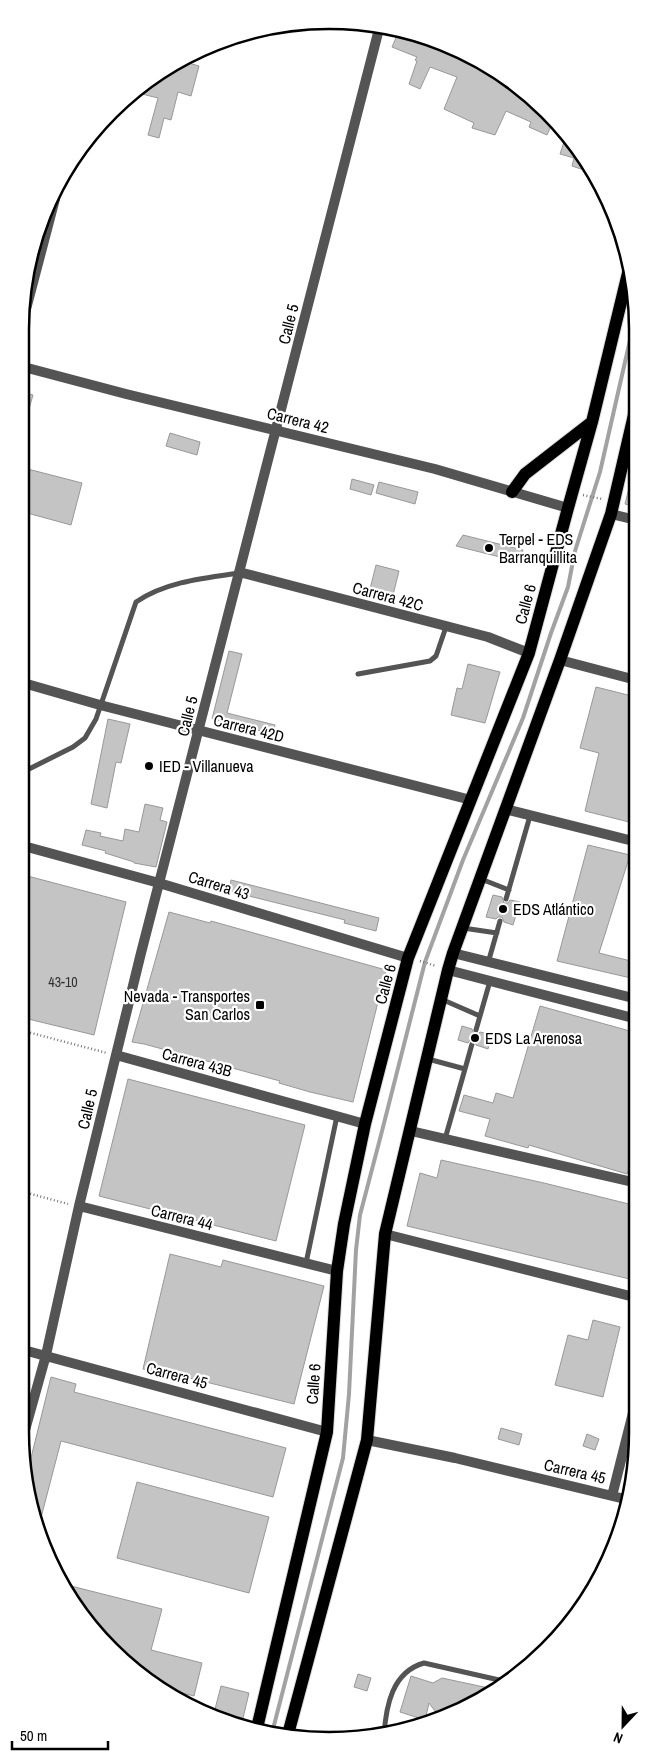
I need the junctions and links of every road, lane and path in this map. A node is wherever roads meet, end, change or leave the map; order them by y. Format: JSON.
{"nodes":[{"id":1,"x":378,"y":33,"type":"edge"},
{"id":2,"x":42,"y":241,"type":"edge"},
{"id":3,"x":35,"y":272,"type":"edge"},
{"id":4,"x":626,"y":285,"type":"edge"},
{"id":5,"x":29,"y":368,"type":"edge"},
{"id":6,"x":592,"y":422,"type":"junction"},
{"id":7,"x":277,"y":430,"type":"junction"},
{"id":8,"x":629,"y":436,"type":"edge"},
{"id":9,"x":512,"y":492,"type":"junction"},
{"id":10,"x":583,"y":494,"type":"dead end"},
{"id":11,"x":599,"y":498,"type":"dead end"},
{"id":12,"x":568,"y":508,"type":"junction"},
{"id":13,"x":611,"y":514,"type":"junction"},
{"id":14,"x":629,"y":518,"type":"edge"},
{"id":15,"x":239,"y":572,"type":"junction"},
{"id":16,"x":446,"y":627,"type":"junction"},
{"id":17,"x":529,"y":653,"type":"junction"},
{"id":18,"x":560,"y":660,"type":"junction"},
{"id":19,"x":358,"y":674,"type":"dead end"},
{"id":20,"x":629,"y":678,"type":"edge"},
{"id":21,"x":29,"y":685,"type":"edge"},
{"id":22,"x":100,"y":705,"type":"junction"},
{"id":23,"x":199,"y":730,"type":"junction"},
{"id":24,"x":29,"y":769,"type":"edge"},
{"id":25,"x":471,"y":800,"type":"junction"},
{"id":26,"x":505,"y":809,"type":"junction"},
{"id":27,"x":530,"y":816,"type":"junction"},
{"id":28,"x":629,"y":840,"type":"edge"},
{"id":29,"x":29,"y":847,"type":"edge"},
{"id":30,"x":481,"y":879,"type":"junction"},
{"id":31,"x":159,"y":883,"type":"junction"},
{"id":32,"x":509,"y":890,"type":"junction"},
{"id":33,"x":506,"y":899,"type":"dead end"},
{"id":34,"x":500,"y":921,"type":"dead end"},
{"id":35,"x":462,"y":928,"type":"junction"},
{"id":36,"x":497,"y":933,"type":"junction"},
{"id":37,"x":453,"y":953,"type":"junction"},
{"id":38,"x":415,"y":960,"type":"junction"},
{"id":39,"x":488,"y":963,"type":"junction"},
{"id":40,"x":429,"y":964,"type":"dead end"},
{"id":41,"x":448,"y":970,"type":"junction"},
{"id":42,"x":490,"y":981,"type":"junction"},
{"id":43,"x":629,"y":997,"type":"edge"},
{"id":44,"x":441,"y":999,"type":"junction"},
{"id":45,"x":480,"y":1016,"type":"junction"},
{"id":46,"x":629,"y":1017,"type":"edge"},
{"id":47,"x":476,"y":1030,"type":"dead end"},
{"id":48,"x":29,"y":1032,"type":"edge"},
{"id":49,"x":472,"y":1044,"type":"dead end"},
{"id":50,"x":116,"y":1055,"type":"junction"},
{"id":51,"x":427,"y":1059,"type":"junction"},
{"id":52,"x":465,"y":1069,"type":"junction"},
{"id":53,"x":337,"y":1116,"type":"junction"},
{"id":54,"x":365,"y":1124,"type":"junction"},
{"id":55,"x":410,"y":1131,"type":"junction"},
{"id":56,"x":445,"y":1139,"type":"junction"},
{"id":57,"x":629,"y":1181,"type":"edge"},
{"id":58,"x":29,"y":1193,"type":"edge"},
{"id":59,"x":80,"y":1206,"type":"junction"},
{"id":60,"x":385,"y":1234,"type":"junction"},
{"id":61,"x":306,"y":1263,"type":"junction"},
{"id":62,"x":337,"y":1271,"type":"junction"},
{"id":63,"x":629,"y":1296,"type":"edge"},
{"id":64,"x":29,"y":1351,"type":"edge"},
{"id":65,"x":46,"y":1355,"type":"junction"},
{"id":66,"x":29,"y":1416,"type":"edge"},
{"id":67,"x":629,"y":1429,"type":"edge"},
{"id":68,"x":327,"y":1432,"type":"junction"},
{"id":69,"x":367,"y":1440,"type":"junction"},
{"id":70,"x":612,"y":1496,"type":"junction"},
{"id":71,"x":621,"y":1498,"type":"edge"},
{"id":72,"x":499,"y":1680,"type":"edge"},
{"id":73,"x":258,"y":1723,"type":"edge"},
{"id":74,"x":384,"y":1727,"type":"edge"},
{"id":75,"x":289,"y":1730,"type":"edge"}],
"edges":[{"from":1,"to":7,"type":"street","name":"Calle 5"},
{"from":2,"to":3,"type":"street"},
{"from":4,"to":6,"type":"main road","name":"Calle 6"},
{"from":5,"to":7,"type":"street","name":"Carrera 42"},
{"from":6,"to":9,"type":"main road"},
{"from":6,"to":12,"type":"main road","name":"Calle 6"},
{"from":7,"to":9,"type":"street","name":"Carrera 42"},
{"from":7,"to":15,"type":"street","name":"Calle 5"},
{"from":8,"to":13,"type":"main road"},
{"from":9,"to":12,"type":"street","name":"Carrera 42"},
{"from":10,"to":11,"type":"path"},
{"from":12,"to":17,"type":"main road","name":"Calle 6"},
{"from":13,"to":14,"type":"street"},
{"from":13,"to":18,"type":"main road"},
{"from":15,"to":16,"type":"street","name":"Carrera 42C"},
{"from":15,"to":22,"type":"lane"},
{"from":15,"to":23,"type":"street","name":"Calle 5"},
{"from":16,"to":17,"type":"street","name":"Carrera 42C"},
{"from":16,"to":19,"type":"lane"},
{"from":17,"to":25,"type":"main road","name":"Calle 6"},
{"from":18,"to":20,"type":"street"},
{"from":18,"to":26,"type":"main road"},
{"from":21,"to":22,"type":"street","name":"Carrera 42D"},
{"from":22,"to":23,"type":"street","name":"Carrera 42D"},
{"from":22,"to":24,"type":"lane"},
{"from":23,"to":25,"type":"street","name":"Carrera 42D"},
{"from":23,"to":31,"type":"street","name":"Calle 5"},
{"from":25,"to":38,"type":"main road","name":"Calle 6"},
{"from":26,"to":27,"type":"street"},
{"from":26,"to":30,"type":"main road"},
{"from":27,"to":28,"type":"street"},
{"from":27,"to":32,"type":"lane"},
{"from":29,"to":31,"type":"street","name":"Carrera 43"},
{"from":30,"to":32,"type":"lane"},
{"from":30,"to":35,"type":"main road"},
{"from":31,"to":38,"type":"street","name":"Carrera 43"},
{"from":31,"to":50,"type":"street","name":"Calle 5"},
{"from":32,"to":33,"type":"lane"},
{"from":34,"to":36,"type":"lane"},
{"from":35,"to":36,"type":"lane"},
{"from":35,"to":37,"type":"main road"},
{"from":36,"to":39,"type":"lane"},
{"from":37,"to":39,"type":"street"},
{"from":37,"to":41,"type":"main road"},
{"from":38,"to":40,"type":"path"},
{"from":38,"to":54,"type":"main road","name":"Calle 6"},
{"from":39,"to":43,"type":"street"},
{"from":41,"to":42,"type":"street"},
{"from":41,"to":44,"type":"main road"},
{"from":42,"to":45,"type":"lane"},
{"from":42,"to":46,"type":"street"},
{"from":44,"to":45,"type":"lane"},
{"from":44,"to":51,"type":"main road"},
{"from":45,"to":47,"type":"lane"},
{"from":48,"to":50,"type":"path"},
{"from":49,"to":52,"type":"lane"},
{"from":50,"to":53,"type":"street","name":"Carrera 43B"},
{"from":50,"to":59,"type":"street","name":"Calle 5"},
{"from":51,"to":52,"type":"lane"},
{"from":51,"to":55,"type":"main road"},
{"from":52,"to":56,"type":"lane"},
{"from":53,"to":54,"type":"street","name":"Carrera 43B"},
{"from":53,"to":61,"type":"lane"},
{"from":54,"to":62,"type":"main road","name":"Calle 6"},
{"from":55,"to":56,"type":"street"},
{"from":55,"to":60,"type":"main road"},
{"from":56,"to":57,"type":"street"},
{"from":58,"to":59,"type":"path"},
{"from":59,"to":61,"type":"street","name":"Carrera 44"},
{"from":59,"to":65,"type":"street","name":"Calle 5"},
{"from":60,"to":63,"type":"street"},
{"from":60,"to":69,"type":"main road"},
{"from":61,"to":62,"type":"street","name":"Carrera 44"},
{"from":62,"to":68,"type":"main road","name":"Calle 6"},
{"from":64,"to":65,"type":"street","name":"Carrera 45"},
{"from":65,"to":66,"type":"street","name":"Calle 5"},
{"from":65,"to":68,"type":"street","name":"Carrera 45"},
{"from":67,"to":70,"type":"street"},
{"from":68,"to":73,"type":"main road","name":"Calle 6"},
{"from":69,"to":70,"type":"street","name":"Carrera 45"},
{"from":69,"to":75,"type":"main road"},
{"from":70,"to":71,"type":"street","name":"Carrera 45"},
{"from":72,"to":74,"type":"lane"}]}
